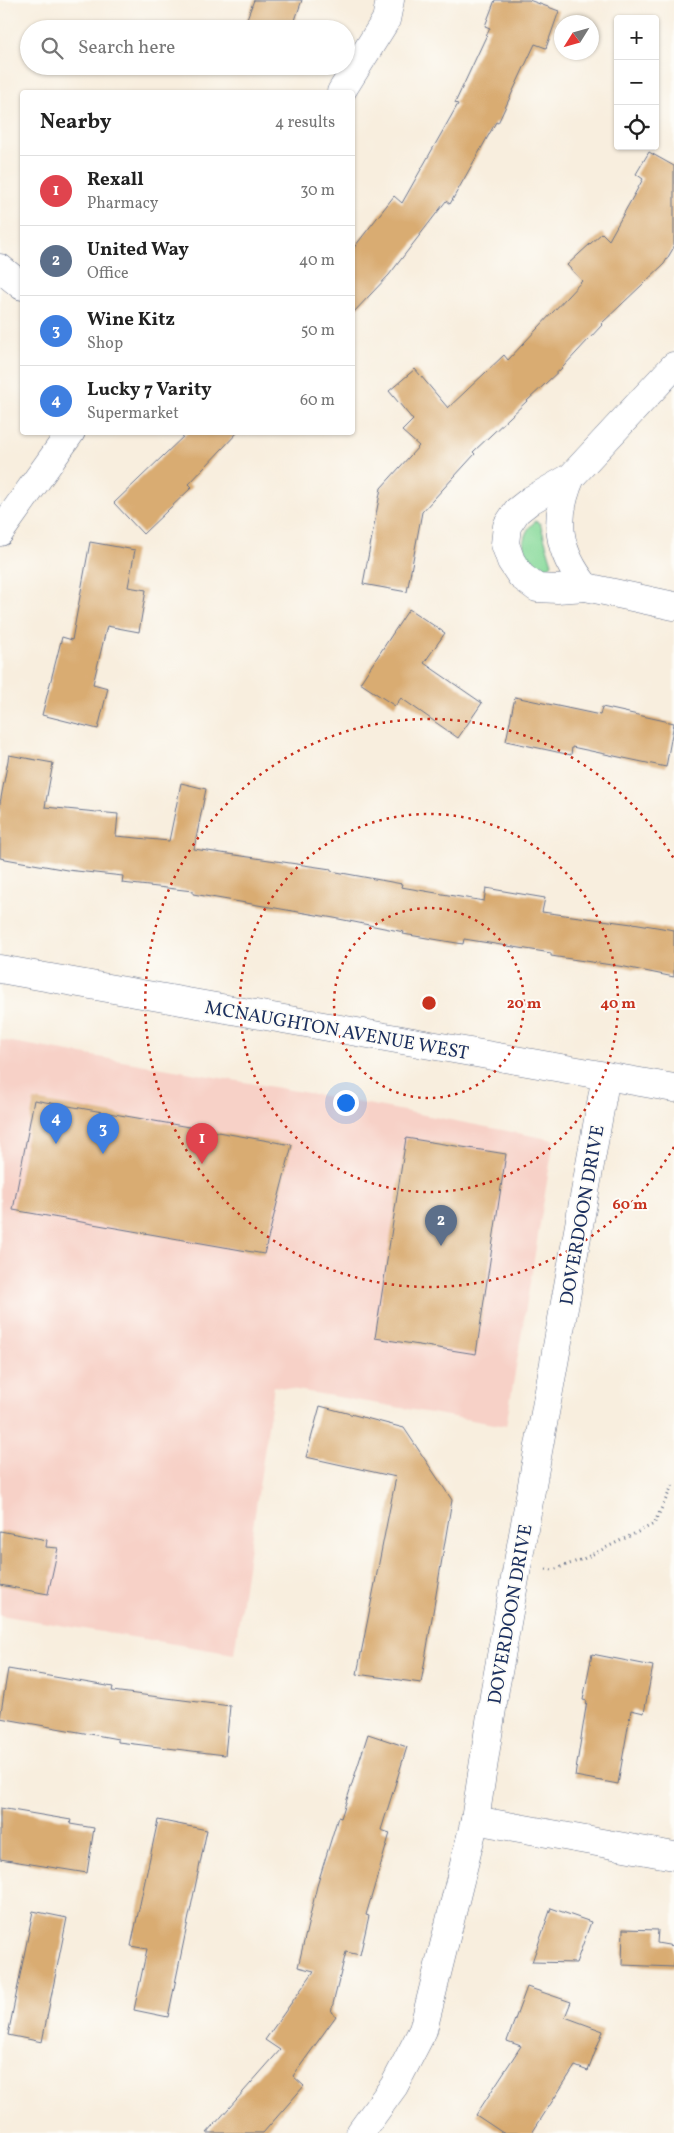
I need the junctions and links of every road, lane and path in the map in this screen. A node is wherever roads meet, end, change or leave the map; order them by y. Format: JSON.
{"nodes":[{"id":1,"x":390,"y":0,"type":"edge"},
{"id":2,"x":355,"y":70,"type":"edge"},
{"id":3,"x":352,"y":75,"type":"edge"},
{"id":4,"x":342,"y":90,"type":"edge"},
{"id":5,"x":0,"y":268,"type":"edge"},
{"id":6,"x":20,"y":284,"type":"edge"},
{"id":7,"x":674,"y":366,"type":"edge"},
{"id":8,"x":69,"y":435,"type":"edge"},
{"id":9,"x":571,"y":477,"type":"junction"},
{"id":10,"x":0,"y":532,"type":"edge"},
{"id":11,"x":586,"y":587,"type":"junction"},
{"id":12,"x":674,"y":606,"type":"edge"},
{"id":13,"x":0,"y":969,"type":"edge"},
{"id":14,"x":606,"y":1076,"type":"junction"},
{"id":15,"x":674,"y":1088,"type":"edge"},
{"id":16,"x":674,"y":1482,"type":"edge"},
{"id":17,"x":518,"y":1565,"type":"junction"},
{"id":18,"x":475,"y":1820,"type":"junction"},
{"id":19,"x":674,"y":1856,"type":"edge"},
{"id":20,"x":360,"y":2133,"type":"edge"}],
"edges":[{"from":1,"to":2,"type":"street"},
{"from":3,"to":4,"type":"street"},
{"from":5,"to":6,"type":"street"},
{"from":7,"to":9,"type":"street"},
{"from":8,"to":10,"type":"street"},
{"from":9,"to":11,"type":"street"},
{"from":9,"to":11,"type":"street"},
{"from":11,"to":12,"type":"street"},
{"from":13,"to":14,"type":"street","name":"MCNAUGHTON AVENUE WEST"},
{"from":14,"to":15,"type":"street","name":"MCNAUGHTON AVENUE WEST"},
{"from":14,"to":17,"type":"street","name":"DOVERDOON DRIVE"},
{"from":16,"to":17,"type":"path"},
{"from":17,"to":18,"type":"street","name":"DOVERDOON DRIVE"},
{"from":18,"to":19,"type":"street"},
{"from":18,"to":20,"type":"street","name":"DOVERDOON DRIVE"}]}
